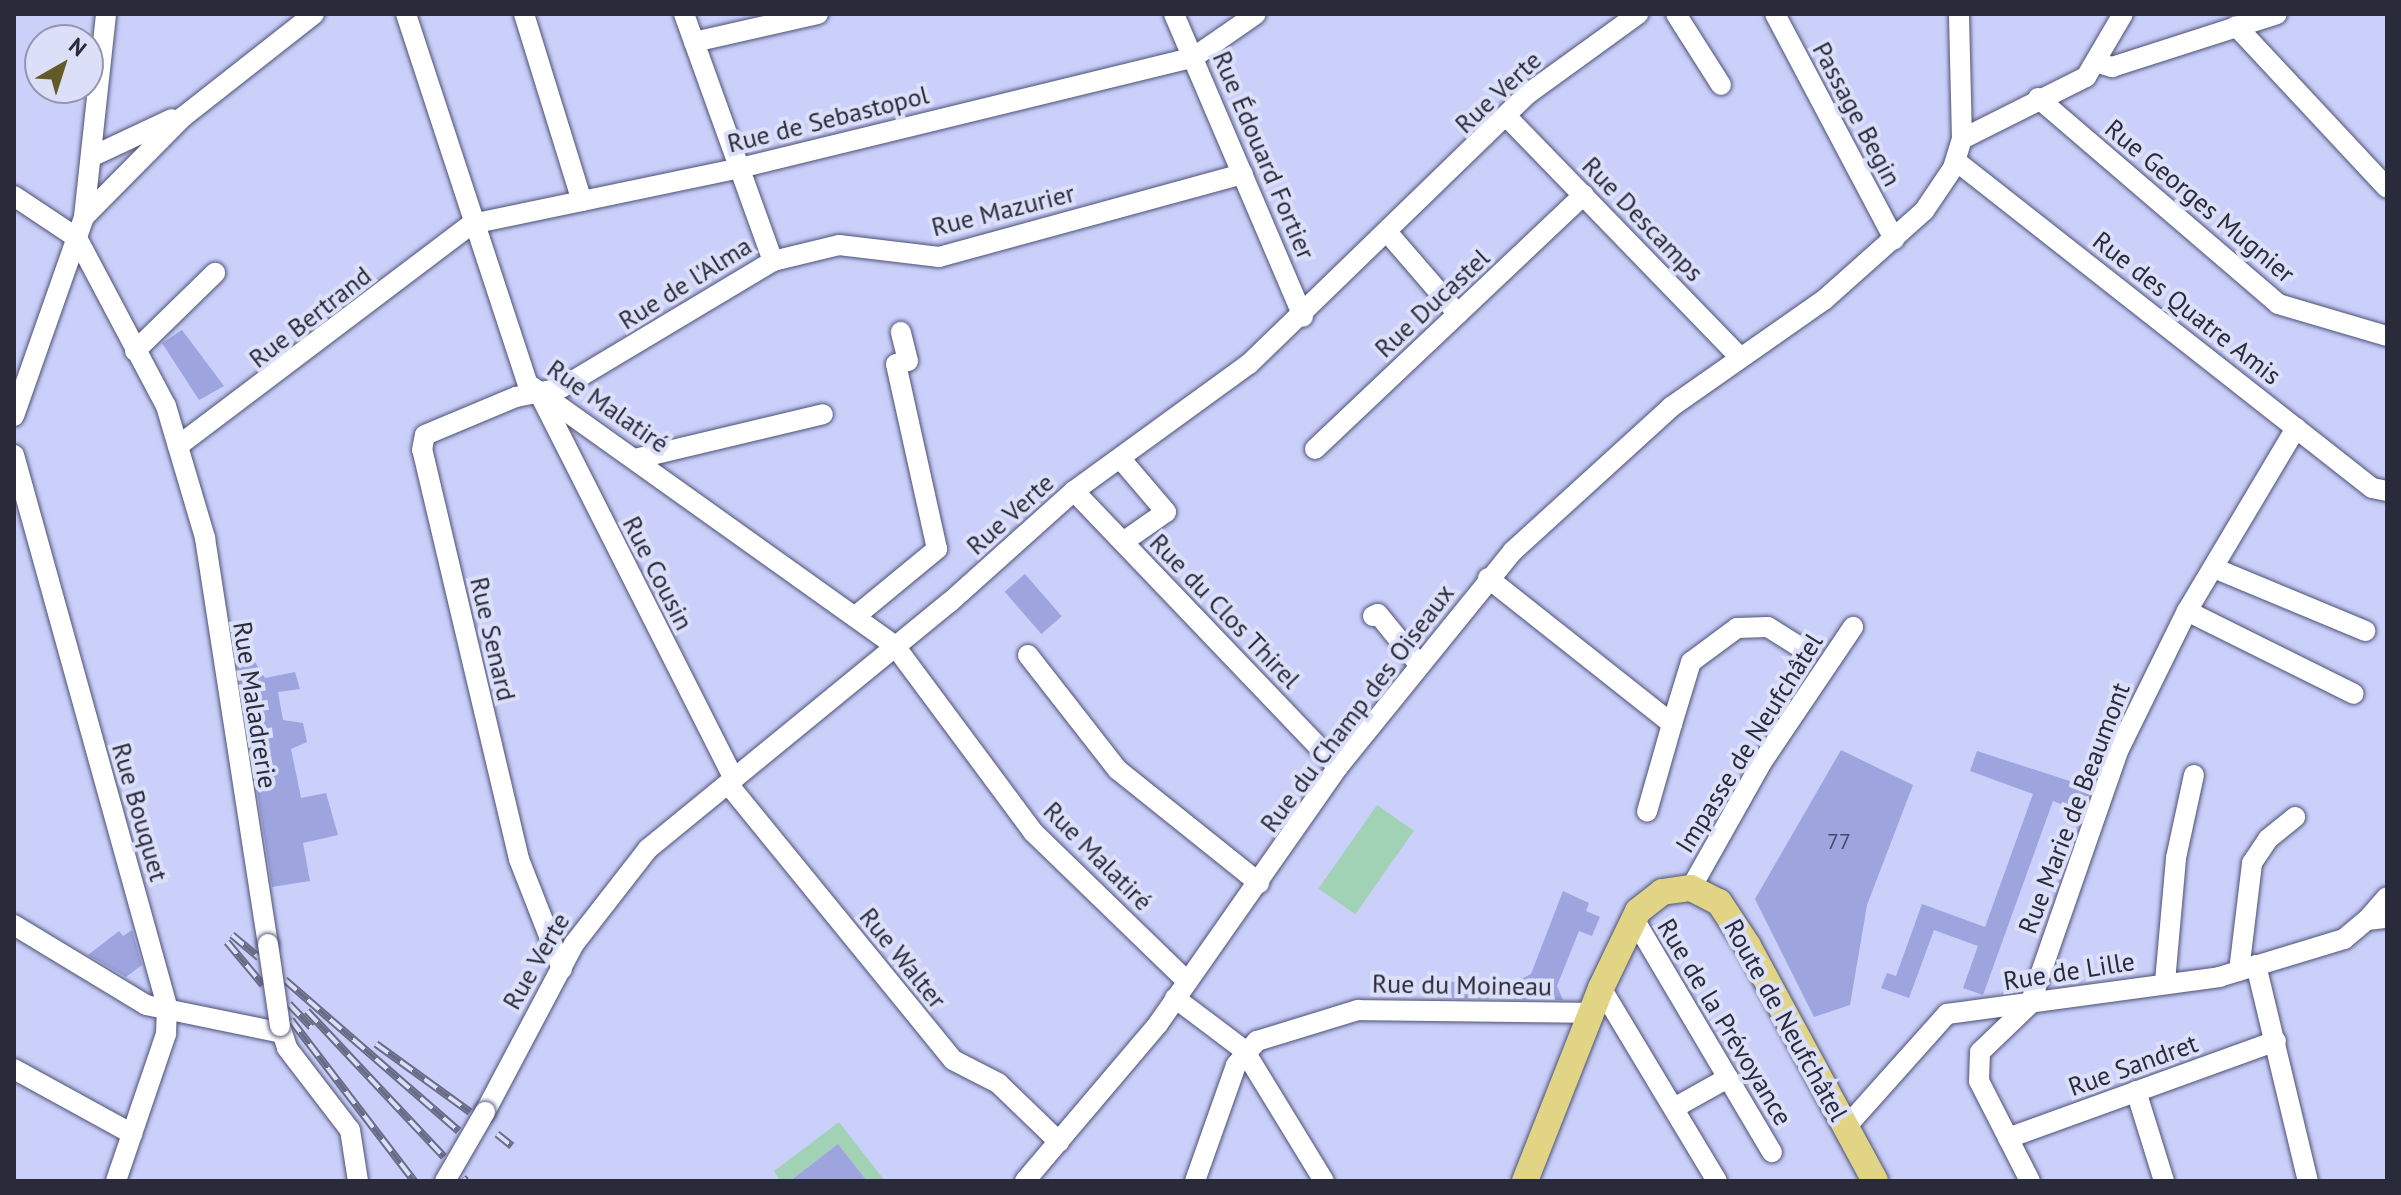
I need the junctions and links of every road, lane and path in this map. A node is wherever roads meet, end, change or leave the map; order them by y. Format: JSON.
{"nodes":[{"id":1,"x":106,"y":14,"type":"edge"},
{"id":2,"x":314,"y":14,"type":"edge"},
{"id":3,"x":406,"y":14,"type":"edge"},
{"id":4,"x":524,"y":14,"type":"edge"},
{"id":5,"x":684,"y":14,"type":"edge"},
{"id":6,"x":818,"y":14,"type":"edge"},
{"id":7,"x":1174,"y":14,"type":"edge"},
{"id":8,"x":1256,"y":14,"type":"edge"},
{"id":9,"x":1638,"y":14,"type":"edge"},
{"id":10,"x":1676,"y":14,"type":"edge"},
{"id":11,"x":1775,"y":14,"type":"edge"},
{"id":12,"x":1959,"y":14,"type":"edge"},
{"id":13,"x":2123,"y":14,"type":"edge"},
{"id":14,"x":2277,"y":14,"type":"edge"},
{"id":15,"x":2236,"y":26,"type":"junction"},
{"id":16,"x":694,"y":42,"type":"junction"},
{"id":17,"x":1194,"y":57,"type":"junction"},
{"id":18,"x":2098,"y":63,"type":"junction"},
{"id":19,"x":1721,"y":85,"type":"dead end"},
{"id":20,"x":2038,"y":98,"type":"junction"},
{"id":21,"x":183,"y":117,"type":"junction"},
{"id":22,"x":1508,"y":118,"type":"junction"},
{"id":23,"x":1962,"y":139,"type":"junction"},
{"id":24,"x":93,"y":156,"type":"junction"},
{"id":25,"x":1956,"y":161,"type":"junction"},
{"id":26,"x":740,"y":168,"type":"junction"},
{"id":27,"x":1243,"y":174,"type":"junction"},
{"id":28,"x":2387,"y":188,"type":"edge"},
{"id":29,"x":1584,"y":195,"type":"junction"},
{"id":30,"x":14,"y":196,"type":"edge"},
{"id":31,"x":582,"y":201,"type":"junction"},
{"id":32,"x":84,"y":217,"type":"junction"},
{"id":33,"x":472,"y":224,"type":"junction"},
{"id":34,"x":1388,"y":233,"type":"junction"},
{"id":35,"x":77,"y":238,"type":"junction"},
{"id":36,"x":1894,"y":239,"type":"junction"},
{"id":37,"x":773,"y":261,"type":"junction"},
{"id":38,"x":215,"y":273,"type":"dead end"},
{"id":39,"x":1458,"y":314,"type":"junction"},
{"id":40,"x":1303,"y":317,"type":"junction"},
{"id":41,"x":901,"y":332,"type":"dead end"},
{"id":42,"x":2387,"y":336,"type":"edge"},
{"id":43,"x":135,"y":351,"type":"junction"},
{"id":44,"x":1740,"y":357,"type":"junction"},
{"id":45,"x":538,"y":391,"type":"junction"},
{"id":46,"x":823,"y":414,"type":"dead end"},
{"id":47,"x":14,"y":416,"type":"edge"},
{"id":48,"x":2296,"y":428,"type":"junction"},
{"id":49,"x":178,"y":446,"type":"junction"},
{"id":50,"x":1315,"y":449,"type":"dead end"},
{"id":51,"x":14,"y":455,"type":"edge"},
{"id":52,"x":639,"y":458,"type":"junction"},
{"id":53,"x":1120,"y":458,"type":"junction"},
{"id":54,"x":1074,"y":491,"type":"junction"},
{"id":55,"x":2387,"y":491,"type":"edge"},
{"id":56,"x":1123,"y":542,"type":"junction"},
{"id":57,"x":2214,"y":568,"type":"junction"},
{"id":58,"x":1488,"y":578,"type":"junction"},
{"id":59,"x":2187,"y":611,"type":"junction"},
{"id":60,"x":857,"y":615,"type":"junction"},
{"id":61,"x":1373,"y":616,"type":"dead end"},
{"id":62,"x":1853,"y":627,"type":"dead end"},
{"id":63,"x":2365,"y":631,"type":"dead end"},
{"id":64,"x":895,"y":646,"type":"junction"},
{"id":65,"x":1801,"y":648,"type":"dead end"},
{"id":66,"x":1028,"y":655,"type":"dead end"},
{"id":67,"x":1417,"y":662,"type":"junction"},
{"id":68,"x":2354,"y":694,"type":"dead end"},
{"id":69,"x":1672,"y":724,"type":"junction"},
{"id":70,"x":1338,"y":767,"type":"junction"},
{"id":71,"x":2194,"y":775,"type":"dead end"},
{"id":72,"x":731,"y":782,"type":"junction"},
{"id":73,"x":1647,"y":812,"type":"dead end"},
{"id":74,"x":2295,"y":817,"type":"dead end"},
{"id":75,"x":1259,"y":883,"type":"junction"},
{"id":76,"x":1691,"y":888,"type":"junction"},
{"id":77,"x":2387,"y":897,"type":"edge"},
{"id":78,"x":1634,"y":919,"type":"junction"},
{"id":79,"x":2377,"y":919,"type":"edge"},
{"id":80,"x":14,"y":925,"type":"edge"},
{"id":81,"x":2247,"y":968,"type":"junction"},
{"id":82,"x":562,"y":969,"type":"junction"},
{"id":83,"x":2165,"y":982,"type":"junction"},
{"id":84,"x":1601,"y":988,"type":"junction"},
{"id":85,"x":1181,"y":989,"type":"junction"},
{"id":86,"x":2030,"y":1004,"type":"junction"},
{"id":87,"x":167,"y":1006,"type":"junction"},
{"id":88,"x":1591,"y":1013,"type":"junction"},
{"id":89,"x":279,"y":1029,"type":"junction"},
{"id":90,"x":2276,"y":1041,"type":"junction"},
{"id":91,"x":1244,"y":1050,"type":"junction"},
{"id":92,"x":14,"y":1069,"type":"edge"},
{"id":93,"x":1728,"y":1078,"type":"junction"},
{"id":94,"x":2136,"y":1091,"type":"junction"},
{"id":95,"x":1674,"y":1108,"type":"junction"},
{"id":96,"x":1846,"y":1127,"type":"junction"},
{"id":97,"x":132,"y":1134,"type":"junction"},
{"id":98,"x":2008,"y":1138,"type":"junction"},
{"id":99,"x":1059,"y":1142,"type":"junction"},
{"id":100,"x":1772,"y":1152,"type":"dead end"},
{"id":101,"x":116,"y":1181,"type":"edge"},
{"id":102,"x":358,"y":1181,"type":"edge"},
{"id":103,"x":445,"y":1181,"type":"edge"},
{"id":104,"x":1025,"y":1181,"type":"edge"},
{"id":105,"x":1195,"y":1181,"type":"edge"},
{"id":106,"x":1324,"y":1181,"type":"edge"},
{"id":107,"x":1525,"y":1181,"type":"edge"},
{"id":108,"x":1717,"y":1181,"type":"edge"},
{"id":109,"x":1875,"y":1181,"type":"edge"},
{"id":110,"x":2030,"y":1181,"type":"edge"},
{"id":111,"x":2164,"y":1181,"type":"edge"},
{"id":112,"x":2308,"y":1181,"type":"edge"}],
"edges":[{"from":1,"to":24,"type":"street"},
{"from":2,"to":21,"type":"street"},
{"from":3,"to":33,"type":"street","name":"Rue Malatiré"},
{"from":4,"to":31,"type":"street"},
{"from":5,"to":16,"type":"street","name":"Rue de l'Alma"},
{"from":6,"to":16,"type":"street"},
{"from":7,"to":17,"type":"street","name":"Rue Édouard Fortier"},
{"from":8,"to":17,"type":"street"},
{"from":9,"to":22,"type":"street","name":"Rue Verte"},
{"from":10,"to":19,"type":"street"},
{"from":11,"to":36,"type":"street","name":"Passage Begin"},
{"from":12,"to":23,"type":"street","name":"Rue du Champ des Oiseaux"},
{"from":13,"to":18,"type":"street"},
{"from":14,"to":15,"type":"street"},
{"from":15,"to":18,"type":"street"},
{"from":15,"to":28,"type":"street"},
{"from":16,"to":26,"type":"street","name":"Rue de l'Alma"},
{"from":17,"to":26,"type":"street","name":"Rue de Sebastopol"},
{"from":17,"to":27,"type":"street","name":"Rue Édouard Fortier"},
{"from":18,"to":20,"type":"street"},
{"from":20,"to":23,"type":"street"},
{"from":20,"to":42,"type":"street","name":"Rue Georges Mugnier"},
{"from":21,"to":24,"type":"street"},
{"from":21,"to":32,"type":"street"},
{"from":22,"to":29,"type":"street","name":"Rue Descamps"},
{"from":22,"to":34,"type":"street","name":"Rue Verte"},
{"from":23,"to":25,"type":"street","name":"Rue du Champ des Oiseaux"},
{"from":24,"to":32,"type":"street"},
{"from":25,"to":36,"type":"street","name":"Rue du Champ des Oiseaux"},
{"from":25,"to":48,"type":"street","name":"Rue des Quatre Amis"},
{"from":26,"to":31,"type":"street","name":"Rue de Sebastopol"},
{"from":26,"to":37,"type":"street","name":"Rue de l'Alma"},
{"from":27,"to":37,"type":"street","name":"Rue Mazurier"},
{"from":27,"to":40,"type":"street","name":"Rue Édouard Fortier"},
{"from":29,"to":39,"type":"street","name":"Rue Ducastel"},
{"from":29,"to":44,"type":"street","name":"Rue Descamps"},
{"from":30,"to":35,"type":"street"},
{"from":31,"to":33,"type":"street","name":"Rue de Sebastopol"},
{"from":32,"to":35,"type":"street"},
{"from":33,"to":45,"type":"street","name":"Rue Malatiré"},
{"from":33,"to":49,"type":"street","name":"Rue Bertrand"},
{"from":34,"to":39,"type":"street"},
{"from":34,"to":40,"type":"street","name":"Rue Verte"},
{"from":35,"to":43,"type":"street","name":"Rue Maladrerie"},
{"from":35,"to":47,"type":"street"},
{"from":36,"to":44,"type":"street","name":"Rue du Champ des Oiseaux"},
{"from":37,"to":45,"type":"street","name":"Rue de l'Alma"},
{"from":38,"to":43,"type":"street"},
{"from":39,"to":50,"type":"street","name":"Rue Ducastel"},
{"from":40,"to":53,"type":"street","name":"Rue Verte"},
{"from":41,"to":60,"type":"street"},
{"from":43,"to":49,"type":"street","name":"Rue Maladrerie"},
{"from":44,"to":58,"type":"street","name":"Rue du Champ des Oiseaux"},
{"from":45,"to":52,"type":"street","name":"Rue Malatiré"},
{"from":45,"to":72,"type":"street","name":"Rue Cousin"},
{"from":45,"to":82,"type":"street","name":"Rue Senard"},
{"from":46,"to":52,"type":"street"},
{"from":48,"to":55,"type":"street","name":"Rue des Quatre Amis"},
{"from":48,"to":57,"type":"street","name":"Rue Marie de Beaumont"},
{"from":49,"to":89,"type":"street","name":"Rue Maladrerie","bridge":true},
{"from":51,"to":87,"type":"street","name":"Rue Bouquet"},
{"from":52,"to":60,"type":"street","name":"Rue Malatiré"},
{"from":53,"to":54,"type":"street","name":"Rue Verte"},
{"from":53,"to":56,"type":"street"},
{"from":54,"to":56,"type":"street","name":"Rue du Clos Thirel"},
{"from":54,"to":64,"type":"street","name":"Rue Verte"},
{"from":56,"to":70,"type":"street","name":"Rue du Clos Thirel"},
{"from":57,"to":59,"type":"street","name":"Rue Marie de Beaumont"},
{"from":57,"to":63,"type":"street"},
{"from":58,"to":67,"type":"street","name":"Rue du Champ des Oiseaux"},
{"from":58,"to":69,"type":"street"},
{"from":59,"to":68,"type":"street"},
{"from":59,"to":86,"type":"street","name":"Rue Marie de Beaumont"},
{"from":60,"to":64,"type":"street","name":"Rue Malatiré"},
{"from":61,"to":67,"type":"street"},
{"from":62,"to":76,"type":"street","name":"Impasse de Neufchâtel"},
{"from":64,"to":72,"type":"street","name":"Rue Verte"},
{"from":64,"to":85,"type":"street","name":"Rue Malatiré"},
{"from":65,"to":69,"type":"street"},
{"from":66,"to":75,"type":"street"},
{"from":67,"to":70,"type":"street","name":"Rue du Champ des Oiseaux"},
{"from":69,"to":73,"type":"street"},
{"from":70,"to":75,"type":"street","name":"Rue du Champ des Oiseaux"},
{"from":71,"to":83,"type":"street"},
{"from":72,"to":82,"type":"street","name":"Rue Verte"},
{"from":72,"to":99,"type":"street","name":"Rue Walter"},
{"from":74,"to":81,"type":"street"},
{"from":75,"to":85,"type":"street","name":"Rue du Champ des Oiseaux"},
{"from":76,"to":78,"type":"main road"},
{"from":76,"to":96,"type":"main road","name":"Route de Neufchâtel"},
{"from":77,"to":79,"type":"street"},
{"from":78,"to":84,"type":"main road"},
{"from":78,"to":93,"type":"street","name":"Rue de la Prévoyance"},
{"from":79,"to":81,"type":"street","name":"Rue de Lille"},
{"from":80,"to":87,"type":"street"},
{"from":81,"to":83,"type":"street","name":"Rue de Lille"},
{"from":81,"to":90,"type":"street"},
{"from":82,"to":103,"type":"street","name":"Rue Verte","bridge":true},
{"from":83,"to":86,"type":"street","name":"Rue de Lille"},
{"from":84,"to":88,"type":"main road"},
{"from":84,"to":95,"type":"street"},
{"from":85,"to":91,"type":"street","name":"Rue Malatiré"},
{"from":85,"to":99,"type":"street","name":"Rue du Champ des Oiseaux"},
{"from":86,"to":96,"type":"street","name":"Rue de Lille"},
{"from":86,"to":98,"type":"street"},
{"from":87,"to":89,"type":"street"},
{"from":87,"to":97,"type":"street","name":"Rue Bouquet"},
{"from":88,"to":91,"type":"street","name":"Rue du Moineau"},
{"from":88,"to":107,"type":"main road"},
{"from":89,"to":102,"type":"street","name":"Rue Maladrerie"},
{"from":90,"to":94,"type":"street","name":"Rue Sandret"},
{"from":90,"to":112,"type":"street"},
{"from":91,"to":105,"type":"street"},
{"from":91,"to":106,"type":"street"},
{"from":92,"to":97,"type":"street"},
{"from":93,"to":95,"type":"street"},
{"from":93,"to":100,"type":"street","name":"Rue de la Prévoyance"},
{"from":94,"to":98,"type":"street","name":"Rue Sandret"},
{"from":94,"to":111,"type":"street"},
{"from":95,"to":108,"type":"street"},
{"from":96,"to":109,"type":"main road","name":"Route de Neufchâtel"},
{"from":97,"to":101,"type":"street","name":"Rue Bouquet"},
{"from":98,"to":110,"type":"street"},
{"from":99,"to":104,"type":"street","name":"Rue du Champ des Oiseaux"}]}
